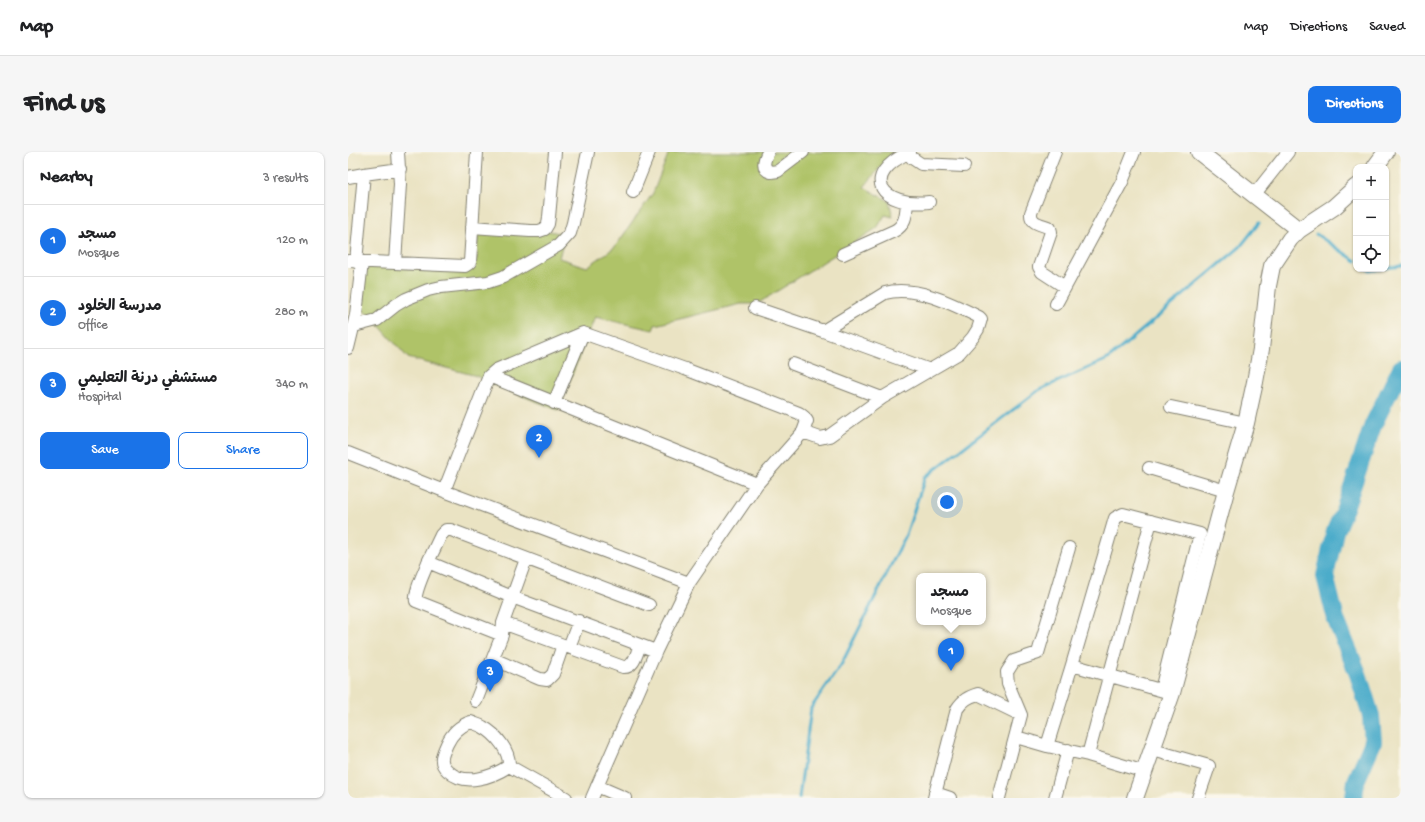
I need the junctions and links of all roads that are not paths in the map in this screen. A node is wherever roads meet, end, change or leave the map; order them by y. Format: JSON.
{"nodes":[{"id":1,"x":398,"y":152,"type":"edge"},
{"id":2,"x":477,"y":152,"type":"edge"},
{"id":3,"x":555,"y":152,"type":"edge"},
{"id":4,"x":588,"y":152,"type":"edge"},
{"id":5,"x":649,"y":152,"type":"edge"},
{"id":6,"x":768,"y":152,"type":"edge"},
{"id":7,"x":803,"y":152,"type":"edge"},
{"id":8,"x":909,"y":152,"type":"edge"},
{"id":9,"x":1055,"y":152,"type":"edge"},
{"id":10,"x":1134,"y":152,"type":"edge"},
{"id":11,"x":1199,"y":152,"type":"edge"},
{"id":12,"x":1288,"y":152,"type":"edge"},
{"id":13,"x":1386,"y":152,"type":"edge"},
{"id":14,"x":1377,"y":164,"type":"edge"},
{"id":15,"x":964,"y":166,"type":"dead end"},
{"id":16,"x":400,"y":169,"type":"junction"},
{"id":17,"x":364,"y":174,"type":"junction"},
{"id":18,"x":348,"y":177,"type":"edge"},
{"id":19,"x":1353,"y":190,"type":"edge"},
{"id":20,"x":633,"y":192,"type":"dead end"},
{"id":21,"x":1254,"y":195,"type":"junction"},
{"id":22,"x":907,"y":202,"type":"junction"},
{"id":23,"x":929,"y":202,"type":"dead end"},
{"id":24,"x":472,"y":227,"type":"junction"},
{"id":25,"x":1300,"y":230,"type":"junction"},
{"id":26,"x":843,"y":254,"type":"dead end"},
{"id":27,"x":355,"y":261,"type":"edge"},
{"id":28,"x":396,"y":262,"type":"junction"},
{"id":29,"x":1065,"y":287,"type":"junction"},
{"id":30,"x":1056,"y":304,"type":"dead end"},
{"id":31,"x":755,"y":308,"type":"dead end"},
{"id":32,"x":354,"y":326,"type":"junction"},
{"id":33,"x":823,"y":331,"type":"junction"},
{"id":34,"x":583,"y":333,"type":"junction"},
{"id":35,"x":348,"y":346,"type":"edge"},
{"id":36,"x":793,"y":364,"type":"dead end"},
{"id":37,"x":930,"y":370,"type":"junction"},
{"id":38,"x":489,"y":376,"type":"junction"},
{"id":39,"x":882,"y":398,"type":"junction"},
{"id":40,"x":554,"y":403,"type":"junction"},
{"id":41,"x":1171,"y":407,"type":"dead end"},
{"id":42,"x":1246,"y":423,"type":"junction"},
{"id":43,"x":803,"y":432,"type":"junction"},
{"id":44,"x":348,"y":453,"type":"edge"},
{"id":45,"x":1149,"y":468,"type":"dead end"},
{"id":46,"x":757,"y":484,"type":"junction"},
{"id":47,"x":444,"y":491,"type":"junction"},
{"id":48,"x":1226,"y":491,"type":"junction"},
{"id":49,"x":1151,"y":521,"type":"junction"},
{"id":50,"x":1069,"y":548,"type":"dead end"},
{"id":51,"x":526,"y":559,"type":"junction"},
{"id":52,"x":428,"y":562,"type":"junction"},
{"id":53,"x":690,"y":583,"type":"junction"},
{"id":54,"x":512,"y":597,"type":"junction"},
{"id":55,"x":649,"y":605,"type":"dead end"},
{"id":56,"x":579,"y":621,"type":"junction"},
{"id":57,"x":503,"y":629,"type":"junction"},
{"id":58,"x":640,"y":645,"type":"junction"},
{"id":59,"x":566,"y":646,"type":"junction"},
{"id":60,"x":656,"y":651,"type":"junction"},
{"id":61,"x":493,"y":659,"type":"junction"},
{"id":62,"x":1072,"y":665,"type":"junction"},
{"id":63,"x":1110,"y":675,"type":"junction"},
{"id":64,"x":1166,"y":692,"type":"junction"},
{"id":65,"x":476,"y":701,"type":"dead end"},
{"id":66,"x":1021,"y":715,"type":"junction"},
{"id":67,"x":1016,"y":737,"type":"junction"},
{"id":68,"x":1047,"y":746,"type":"junction"},
{"id":69,"x":1068,"y":750,"type":"junction"},
{"id":70,"x":1153,"y":750,"type":"junction"},
{"id":71,"x":1088,"y":755,"type":"junction"},
{"id":72,"x":509,"y":766,"type":"junction"},
{"id":73,"x":1145,"y":772,"type":"junction"},
{"id":74,"x":597,"y":786,"type":"junction"},
{"id":75,"x":934,"y":796,"type":"edge"},
{"id":76,"x":566,"y":798,"type":"edge"},
{"id":77,"x":592,"y":798,"type":"edge"},
{"id":78,"x":625,"y":798,"type":"edge"},
{"id":79,"x":950,"y":798,"type":"edge"},
{"id":80,"x":999,"y":798,"type":"edge"},
{"id":81,"x":1054,"y":798,"type":"edge"},
{"id":82,"x":1135,"y":798,"type":"edge"},
{"id":83,"x":1198,"y":798,"type":"edge"}],
"edges":[{"from":1,"to":16,"type":"street"},
{"from":2,"to":24,"type":"street"},
{"from":3,"to":24,"type":"street"},
{"from":4,"to":32,"type":"street"},
{"from":5,"to":20,"type":"street"},
{"from":6,"to":7,"type":"street"},
{"from":8,"to":15,"type":"street"},
{"from":8,"to":22,"type":"street"},
{"from":9,"to":29,"type":"street"},
{"from":10,"to":29,"type":"street"},
{"from":11,"to":21,"type":"street"},
{"from":12,"to":21,"type":"street"},
{"from":13,"to":14,"type":"street"},
{"from":16,"to":17,"type":"street"},
{"from":16,"to":28,"type":"street"},
{"from":17,"to":18,"type":"street"},
{"from":17,"to":27,"type":"street"},
{"from":19,"to":25,"type":"street"},
{"from":21,"to":25,"type":"street"},
{"from":22,"to":23,"type":"street"},
{"from":22,"to":26,"type":"street"},
{"from":24,"to":28,"type":"street"},
{"from":25,"to":42,"type":"street"},
{"from":27,"to":28,"type":"street"},
{"from":27,"to":32,"type":"street"},
{"from":29,"to":30,"type":"street"},
{"from":31,"to":33,"type":"street"},
{"from":32,"to":35,"type":"street"},
{"from":33,"to":37,"type":"street"},
{"from":33,"to":37,"type":"street"},
{"from":34,"to":38,"type":"street"},
{"from":34,"to":40,"type":"street"},
{"from":34,"to":43,"type":"street"},
{"from":36,"to":39,"type":"street"},
{"from":37,"to":39,"type":"street"},
{"from":38,"to":40,"type":"street"},
{"from":38,"to":47,"type":"street"},
{"from":39,"to":43,"type":"street"},
{"from":40,"to":46,"type":"street"},
{"from":41,"to":42,"type":"street"},
{"from":42,"to":48,"type":"street"},
{"from":43,"to":46,"type":"street"},
{"from":44,"to":47,"type":"street"},
{"from":45,"to":48,"type":"street"},
{"from":46,"to":53,"type":"street"},
{"from":47,"to":53,"type":"street"},
{"from":48,"to":64,"type":"street"},
{"from":49,"to":62,"type":"street"},
{"from":49,"to":63,"type":"street"},
{"from":49,"to":64,"type":"street"},
{"from":50,"to":66,"type":"street"},
{"from":51,"to":52,"type":"street"},
{"from":51,"to":54,"type":"street"},
{"from":51,"to":55,"type":"street"},
{"from":52,"to":54,"type":"street"},
{"from":52,"to":57,"type":"street"},
{"from":53,"to":60,"type":"street"},
{"from":54,"to":56,"type":"street"},
{"from":54,"to":57,"type":"street"},
{"from":56,"to":58,"type":"street"},
{"from":56,"to":59,"type":"street"},
{"from":57,"to":59,"type":"street"},
{"from":57,"to":61,"type":"street"},
{"from":58,"to":59,"type":"street"},
{"from":58,"to":60,"type":"street"},
{"from":59,"to":61,"type":"street"},
{"from":60,"to":74,"type":"street"},
{"from":61,"to":65,"type":"street"},
{"from":62,"to":63,"type":"street"},
{"from":62,"to":68,"type":"street"},
{"from":63,"to":64,"type":"street"},
{"from":63,"to":71,"type":"street"},
{"from":64,"to":70,"type":"street"},
{"from":66,"to":67,"type":"street"},
{"from":66,"to":75,"type":"street"},
{"from":67,"to":68,"type":"street"},
{"from":67,"to":80,"type":"street"},
{"from":68,"to":69,"type":"street"},
{"from":69,"to":71,"type":"street"},
{"from":69,"to":81,"type":"street"},
{"from":70,"to":73,"type":"street"},
{"from":70,"to":83,"type":"street"},
{"from":71,"to":73,"type":"street"},
{"from":72,"to":72,"type":"street"},
{"from":72,"to":76,"type":"street"},
{"from":73,"to":82,"type":"street"},
{"from":74,"to":77,"type":"street"},
{"from":74,"to":78,"type":"street"},
{"from":75,"to":79,"type":"street"}]}
